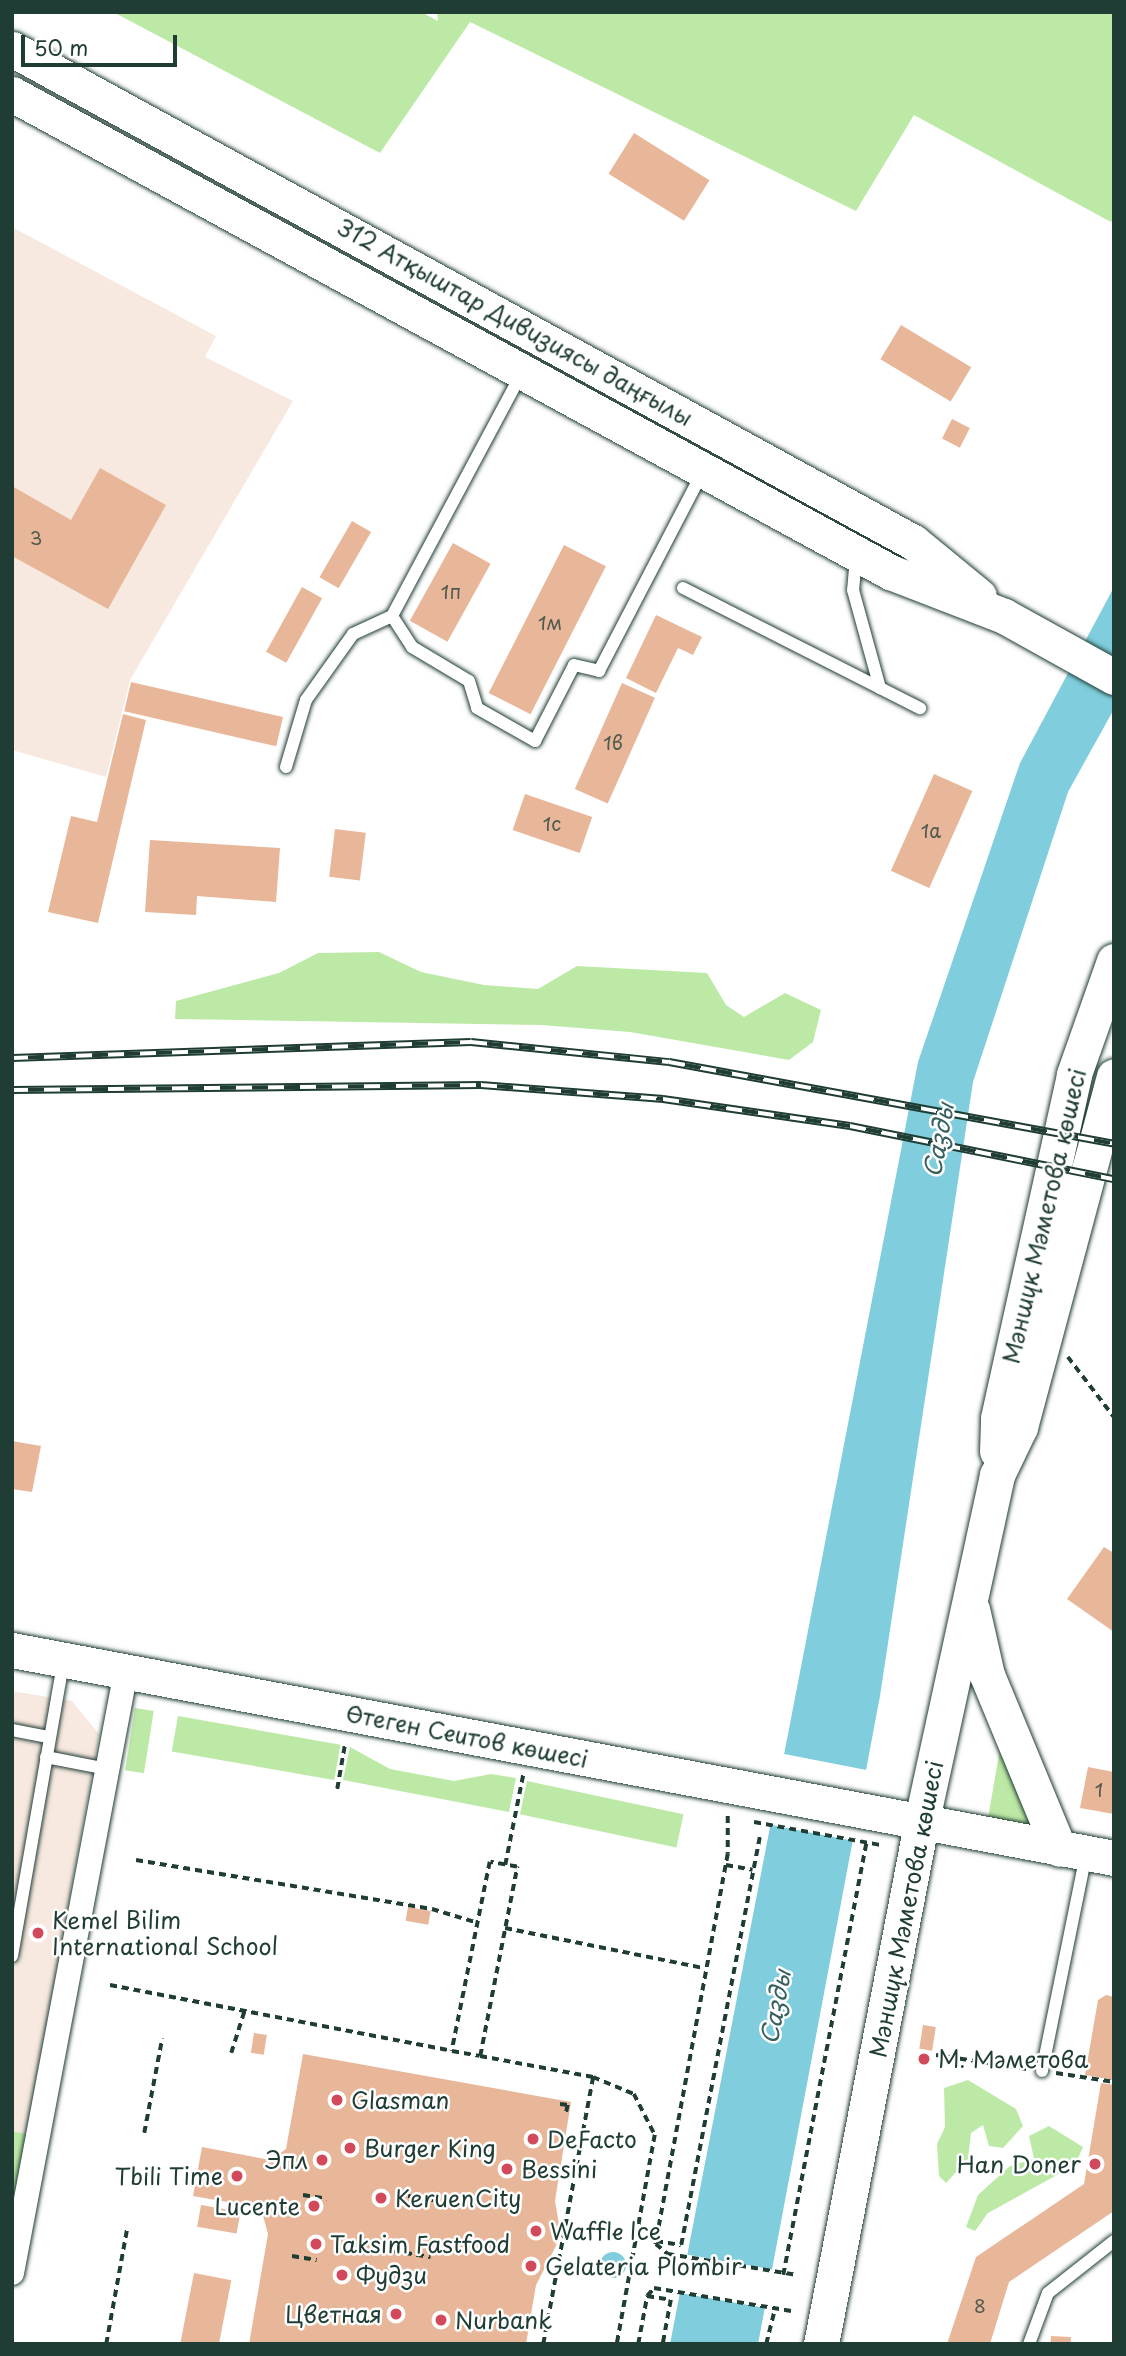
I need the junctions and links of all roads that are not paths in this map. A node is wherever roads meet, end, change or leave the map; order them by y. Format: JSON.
{"nodes":[{"id":1,"x":12,"y":49,"type":"edge"},
{"id":2,"x":12,"y":94,"type":"edge"},
{"id":3,"x":519,"y":324,"type":"junction"},
{"id":4,"x":511,"y":365,"type":"junction"},
{"id":5,"x":704,"y":470,"type":"junction"},
{"id":6,"x":858,"y":554,"type":"junction"},
{"id":7,"x":683,"y":588,"type":"dead end"},
{"id":8,"x":392,"y":616,"type":"junction"},
{"id":9,"x":1004,"y":616,"type":"junction"},
{"id":10,"x":1114,"y":677,"type":"edge"},
{"id":11,"x":880,"y":688,"type":"junction"},
{"id":12,"x":920,"y":708,"type":"dead end"},
{"id":13,"x":286,"y":767,"type":"dead end"},
{"id":14,"x":1114,"y":961,"type":"edge"},
{"id":15,"x":1114,"y":1076,"type":"edge"},
{"id":16,"x":997,"y":1475,"type":"junction"},
{"id":17,"x":970,"y":1597,"type":"junction"},
{"id":18,"x":12,"y":1650,"type":"edge"},
{"id":19,"x":64,"y":1660,"type":"junction"},
{"id":20,"x":126,"y":1671,"type":"junction"},
{"id":21,"x":12,"y":1730,"type":"edge"},
{"id":22,"x":49,"y":1737,"type":"junction"},
{"id":23,"x":46,"y":1757,"type":"junction"},
{"id":24,"x":108,"y":1769,"type":"junction"},
{"id":25,"x":921,"y":1824,"type":"junction"},
{"id":26,"x":1086,"y":1854,"type":"edge"},
{"id":27,"x":12,"y":1956,"type":"edge"},
{"id":28,"x":1042,"y":2071,"type":"dead end"},
{"id":29,"x":1114,"y":2241,"type":"edge"},
{"id":30,"x":12,"y":2273,"type":"edge"},
{"id":31,"x":821,"y":2344,"type":"edge"},
{"id":32,"x":1029,"y":2344,"type":"edge"}],
"edges":[{"from":1,"to":3,"type":"main road","name":"312 Атқыштар Дивизиясы даңғылы"},
{"from":2,"to":4,"type":"main road","name":"312 Атқыштар Дивизиясы даңғылы"},
{"from":3,"to":4,"type":"main road"},
{"from":3,"to":9,"type":"main road","name":"312 Атқыштар Дивизиясы даңғылы"},
{"from":4,"to":5,"type":"main road","name":"312 Атқыштар Дивизиясы даңғылы"},
{"from":4,"to":8,"type":"lane"},
{"from":5,"to":6,"type":"main road","name":"312 Атқыштар Дивизиясы даңғылы"},
{"from":5,"to":8,"type":"lane"},
{"from":6,"to":9,"type":"main road","name":"312 Атқыштар Дивизиясы даңғылы"},
{"from":6,"to":11,"type":"lane"},
{"from":7,"to":11,"type":"lane"},
{"from":8,"to":13,"type":"lane"},
{"from":9,"to":10,"type":"main road","name":"312 Атқыштар Дивизиясы даңғылы"},
{"from":11,"to":12,"type":"lane"},
{"from":14,"to":16,"type":"main road","name":"Мәншүк Мәметова көшесі"},
{"from":15,"to":16,"type":"main road","name":"Мәншүк Мәметова көшесі"},
{"from":16,"to":17,"type":"main road","name":"Мәншүк Мәметова көшесі"},
{"from":17,"to":25,"type":"main road","name":"Мәншүк Мәметова көшесі"},
{"from":17,"to":26,"type":"main road"},
{"from":18,"to":19,"type":"main road","name":"Өтеген Сеитов көшесі"},
{"from":19,"to":20,"type":"main road","name":"Өтеген Сеитов көшесі"},
{"from":19,"to":22,"type":"lane"},
{"from":20,"to":24,"type":"street"},
{"from":20,"to":25,"type":"main road","name":"Өтеген Сеитов көшесі"},
{"from":21,"to":22,"type":"lane"},
{"from":22,"to":23,"type":"lane"},
{"from":23,"to":24,"type":"lane"},
{"from":23,"to":27,"type":"lane"},
{"from":24,"to":30,"type":"street"},
{"from":25,"to":26,"type":"main road","name":"Өтеген Сеитов көшесі"},
{"from":25,"to":31,"type":"main road","name":"Мәншүк Мәметова көшесі"},
{"from":26,"to":28,"type":"lane"},
{"from":29,"to":32,"type":"lane"}]}
